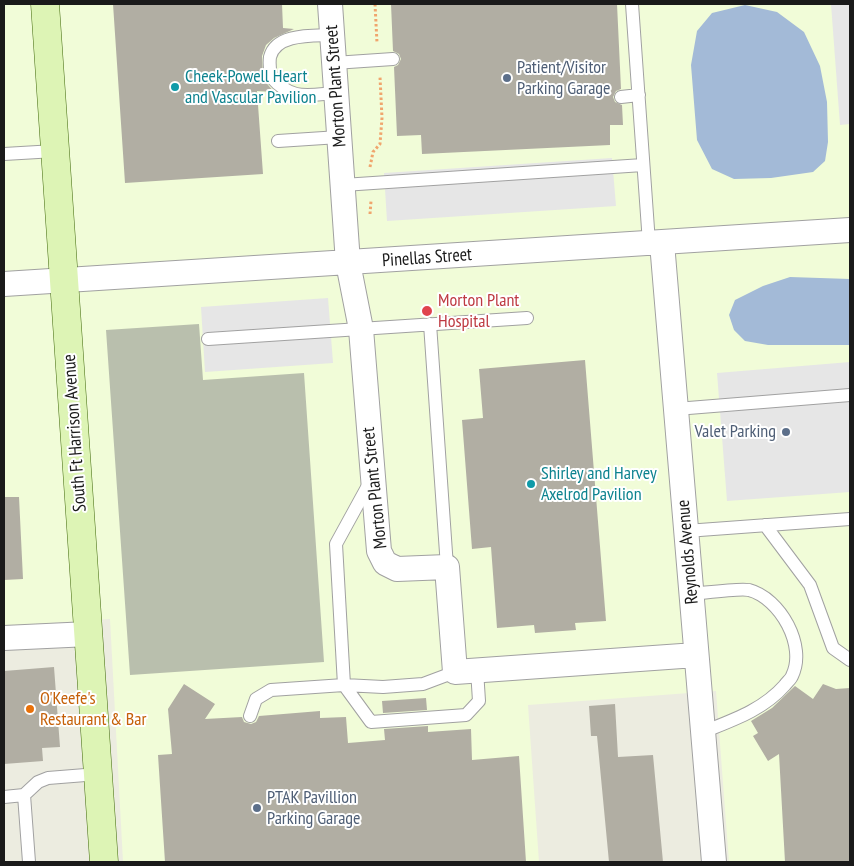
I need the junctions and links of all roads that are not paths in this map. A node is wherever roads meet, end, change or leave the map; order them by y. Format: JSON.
{"nodes":[{"id":1,"x":45,"y":4,"type":"edge"},
{"id":2,"x":330,"y":4,"type":"edge"},
{"id":3,"x":632,"y":4,"type":"edge"},
{"id":4,"x":332,"y":35,"type":"junction"},
{"id":5,"x":393,"y":59,"type":"dead end"},
{"id":6,"x":334,"y":63,"type":"junction"},
{"id":7,"x":336,"y":93,"type":"junction"},
{"id":8,"x":639,"y":95,"type":"junction"},
{"id":9,"x":621,"y":97,"type":"dead end"},
{"id":10,"x":339,"y":137,"type":"junction"},
{"id":11,"x":278,"y":141,"type":"dead end"},
{"id":12,"x":55,"y":151,"type":"junction"},
{"id":13,"x":4,"y":154,"type":"edge"},
{"id":14,"x":643,"y":165,"type":"junction"},
{"id":15,"x":343,"y":186,"type":"junction"},
{"id":16,"x":850,"y":230,"type":"edge"},
{"id":17,"x":656,"y":243,"type":"junction"},
{"id":18,"x":348,"y":263,"type":"junction"},
{"id":19,"x":64,"y":280,"type":"junction"},
{"id":20,"x":4,"y":284,"type":"edge"},
{"id":21,"x":527,"y":318,"type":"dead end"},
{"id":22,"x":430,"y":324,"type":"junction"},
{"id":23,"x":361,"y":329,"type":"junction"},
{"id":24,"x":208,"y":340,"type":"dead end"},
{"id":25,"x":850,"y":395,"type":"edge"},
{"id":26,"x":676,"y":409,"type":"junction"},
{"id":27,"x":373,"y":478,"type":"junction"},
{"id":28,"x":850,"y":519,"type":"edge"},
{"id":29,"x":764,"y":525,"type":"junction"},
{"id":30,"x":686,"y":531,"type":"junction"},
{"id":31,"x":447,"y":567,"type":"junction"},
{"id":32,"x":692,"y":594,"type":"junction"},
{"id":33,"x":89,"y":634,"type":"junction"},
{"id":34,"x":4,"y":638,"type":"edge"},
{"id":35,"x":696,"y":655,"type":"junction"},
{"id":36,"x":850,"y":660,"type":"edge"},
{"id":37,"x":466,"y":671,"type":"junction"},
{"id":38,"x":344,"y":685,"type":"junction"},
{"id":39,"x":250,"y":716,"type":"dead end"},
{"id":40,"x":703,"y":732,"type":"junction"},
{"id":41,"x":98,"y":774,"type":"junction"},
{"id":42,"x":24,"y":795,"type":"junction"},
{"id":43,"x":4,"y":797,"type":"edge"},
{"id":44,"x":29,"y":862,"type":"edge"},
{"id":45,"x":104,"y":862,"type":"edge"},
{"id":46,"x":714,"y":862,"type":"edge"}],
"edges":[{"from":1,"to":12,"type":"street","name":"South Ft Harrison Avenue"},
{"from":2,"to":4,"type":"street","name":"Morton Plant Street"},
{"from":3,"to":8,"type":"lane"},
{"from":4,"to":6,"type":"street","name":"Morton Plant Street"},
{"from":4,"to":7,"type":"lane"},
{"from":5,"to":6,"type":"lane"},
{"from":6,"to":7,"type":"street","name":"Morton Plant Street"},
{"from":7,"to":10,"type":"street","name":"Morton Plant Street"},
{"from":8,"to":9,"type":"lane"},
{"from":8,"to":14,"type":"lane"},
{"from":10,"to":11,"type":"lane"},
{"from":10,"to":15,"type":"street","name":"Morton Plant Street"},
{"from":12,"to":13,"type":"lane"},
{"from":12,"to":19,"type":"street","name":"South Ft Harrison Avenue"},
{"from":14,"to":15,"type":"lane"},
{"from":14,"to":17,"type":"lane"},
{"from":15,"to":18,"type":"street","name":"Morton Plant Street"},
{"from":16,"to":17,"type":"street","name":"Pinellas Street"},
{"from":17,"to":18,"type":"street","name":"Pinellas Street"},
{"from":17,"to":26,"type":"street","name":"Reynolds Avenue"},
{"from":18,"to":19,"type":"street","name":"Pinellas Street"},
{"from":18,"to":23,"type":"street","name":"Morton Plant Street"},
{"from":19,"to":20,"type":"street","name":"Pinellas Street"},
{"from":19,"to":33,"type":"street","name":"South Ft Harrison Avenue"},
{"from":21,"to":22,"type":"lane"},
{"from":22,"to":23,"type":"lane"},
{"from":22,"to":31,"type":"lane"},
{"from":23,"to":24,"type":"lane"},
{"from":23,"to":27,"type":"street","name":"Morton Plant Street"},
{"from":25,"to":26,"type":"lane"},
{"from":26,"to":30,"type":"street","name":"Reynolds Avenue"},
{"from":27,"to":31,"type":"street","name":"Morton Plant Street"},
{"from":27,"to":38,"type":"lane"},
{"from":28,"to":29,"type":"lane"},
{"from":29,"to":30,"type":"lane"},
{"from":29,"to":36,"type":"lane"},
{"from":30,"to":32,"type":"street","name":"Reynolds Avenue"},
{"from":31,"to":37,"type":"street"},
{"from":32,"to":35,"type":"street","name":"Reynolds Avenue"},
{"from":32,"to":40,"type":"lane"},
{"from":33,"to":34,"type":"street"},
{"from":33,"to":41,"type":"street","name":"South Ft Harrison Avenue"},
{"from":35,"to":37,"type":"street"},
{"from":35,"to":40,"type":"street","name":"Reynolds Avenue"},
{"from":37,"to":38,"type":"lane"},
{"from":37,"to":38,"type":"lane"},
{"from":38,"to":39,"type":"lane"},
{"from":40,"to":46,"type":"street","name":"Reynolds Avenue"},
{"from":41,"to":42,"type":"lane"},
{"from":41,"to":45,"type":"street","name":"South Ft Harrison Avenue"},
{"from":42,"to":43,"type":"lane"},
{"from":42,"to":44,"type":"lane"}]}
